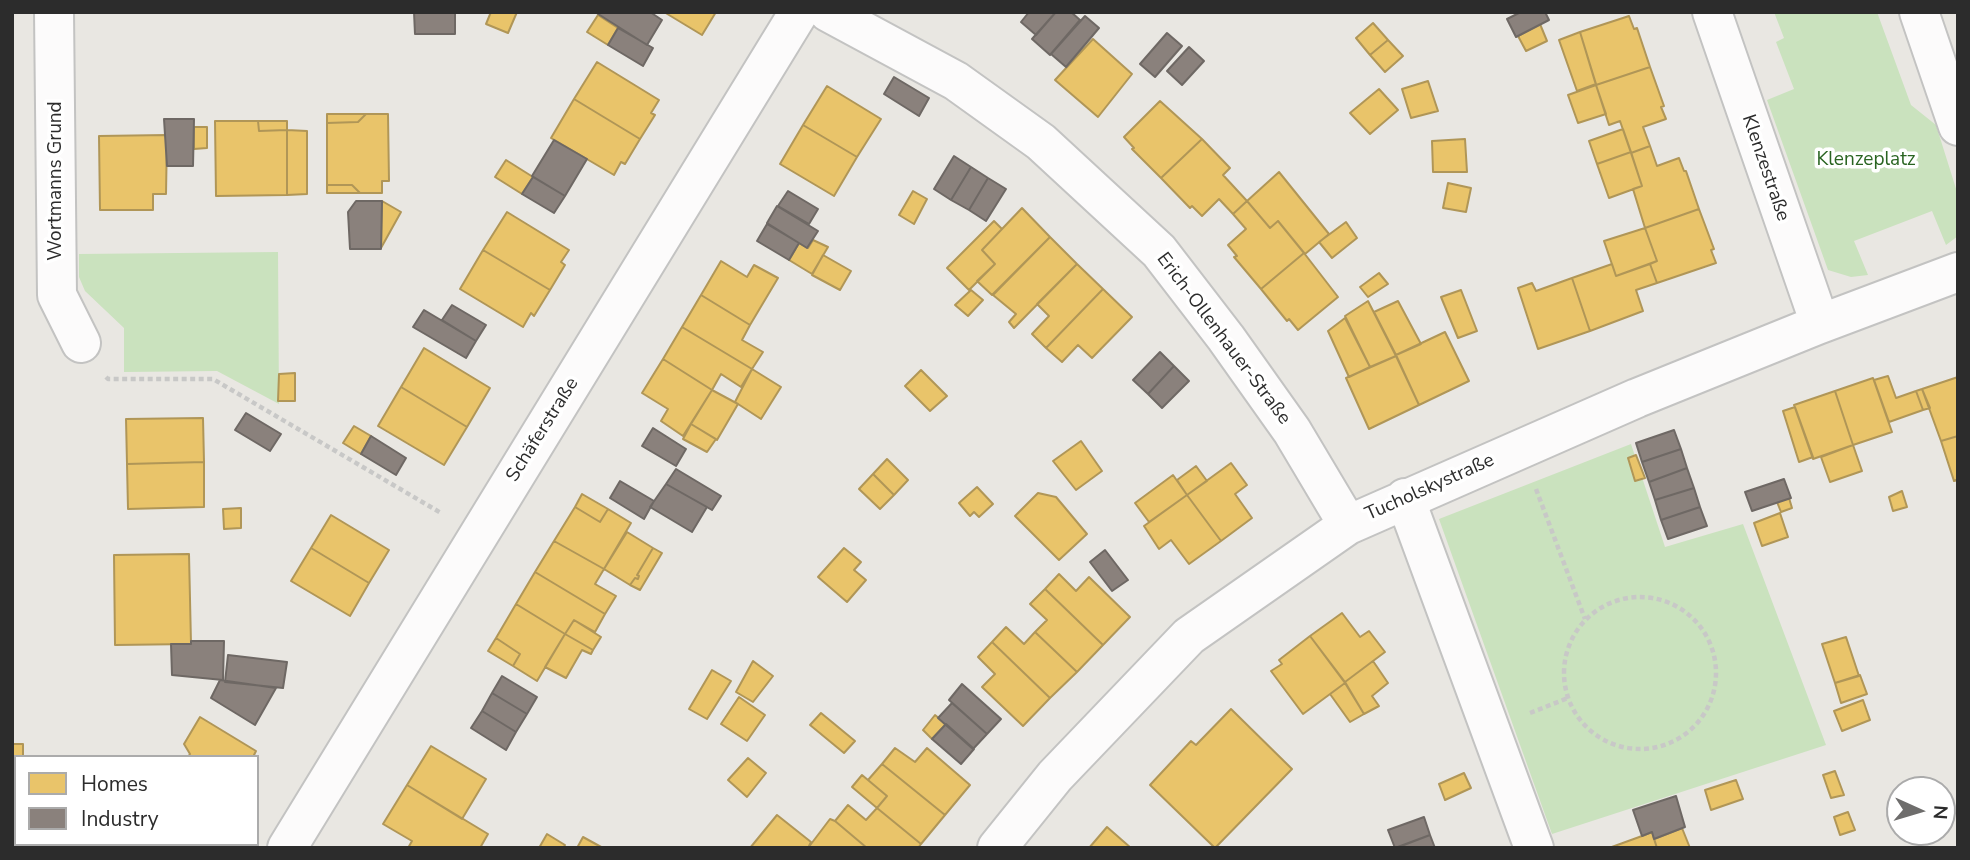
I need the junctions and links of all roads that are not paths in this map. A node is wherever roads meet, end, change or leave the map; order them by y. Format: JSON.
{"nodes":[{"id":1,"x":54,"y":12,"type":"edge"},
{"id":2,"x":799,"y":12,"type":"edge"},
{"id":3,"x":828,"y":12,"type":"edge"},
{"id":4,"x":1712,"y":12,"type":"edge"},
{"id":5,"x":1936,"y":29,"type":"edge"},
{"id":6,"x":1958,"y":126,"type":"edge"},
{"id":7,"x":1958,"y":272,"type":"edge"},
{"id":8,"x":1820,"y":324,"type":"junction"},
{"id":9,"x":81,"y":343,"type":"road end"},
{"id":10,"x":1405,"y":498,"type":"junction"},
{"id":11,"x":1348,"y":525,"type":"junction"},
{"id":12,"x":296,"y":845,"type":"edge"},
{"id":13,"x":997,"y":848,"type":"edge"},
{"id":14,"x":1534,"y":848,"type":"edge"}],
"edges":[{"from":1,"to":9,"type":"street","name":"Wortmanns Grund"},
{"from":2,"to":12,"type":"street","name":"Schäferstraße"},
{"from":3,"to":11,"type":"street","name":"Erich-Ollenhauer-Straße"},
{"from":4,"to":8,"type":"street","name":"Klenzestraße"},
{"from":5,"to":6,"type":"street"},
{"from":7,"to":8,"type":"street","name":"Tucholskystraße"},
{"from":8,"to":10,"type":"street","name":"Tucholskystraße"},
{"from":10,"to":11,"type":"street","name":"Tucholskystraße"},
{"from":10,"to":14,"type":"street"},
{"from":11,"to":13,"type":"street","name":"Tucholskystraße"}]}
